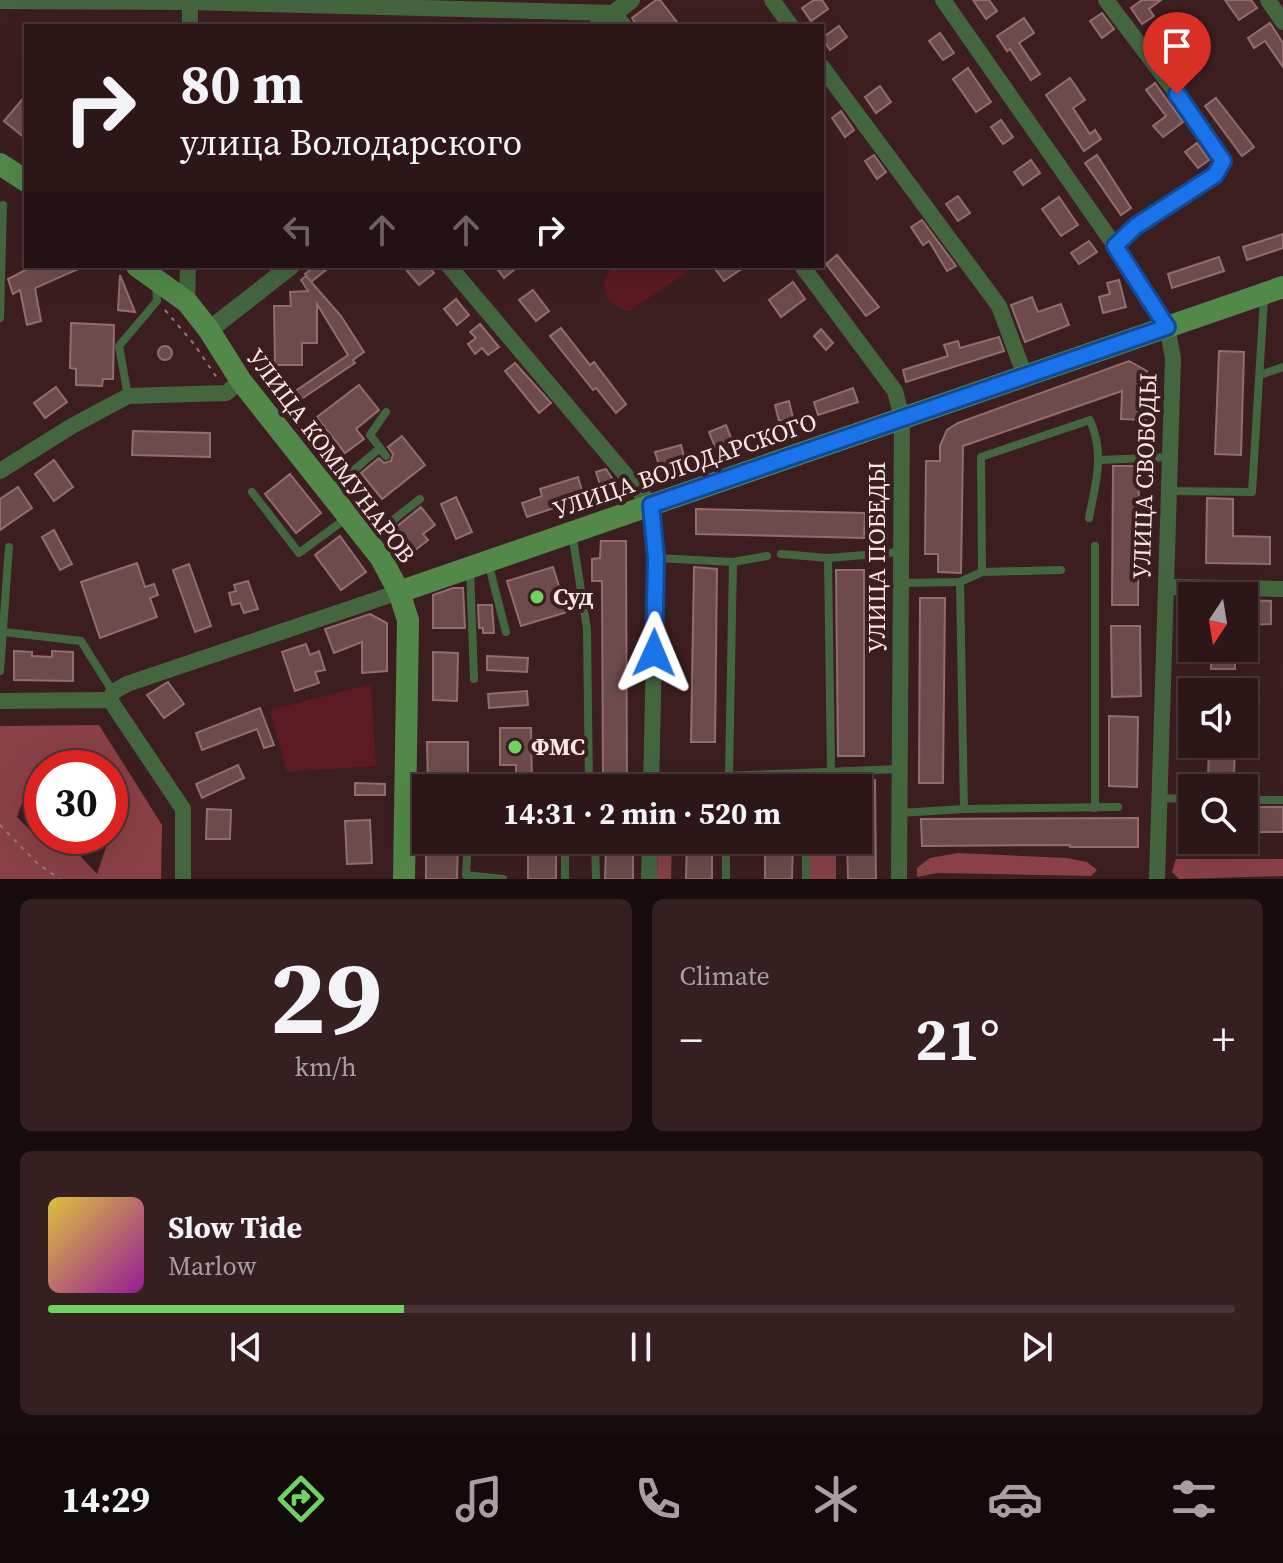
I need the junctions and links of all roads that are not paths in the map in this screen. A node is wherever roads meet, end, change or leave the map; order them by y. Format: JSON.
{"nodes":[{"id":1,"x":631,"y":0,"type":"edge"},
{"id":2,"x":772,"y":0,"type":"edge"},
{"id":3,"x":943,"y":0,"type":"edge"},
{"id":4,"x":1106,"y":0,"type":"edge"},
{"id":5,"x":1268,"y":0,"type":"edge"},
{"id":6,"x":0,"y":1,"type":"edge"},
{"id":7,"x":190,"y":1,"type":"edge"},
{"id":8,"x":619,"y":19,"type":"edge"},
{"id":9,"x":1283,"y":22,"type":"edge"},
{"id":10,"x":190,"y":24,"type":"edge"},
{"id":11,"x":790,"y":24,"type":"edge"},
{"id":12,"x":824,"y":70,"type":"edge"},
{"id":13,"x":0,"y":164,"type":"edge"},
{"id":14,"x":24,"y":180,"type":"edge"},
{"id":15,"x":3,"y":205,"type":"dead end"},
{"id":16,"x":1115,"y":246,"type":"junction"},
{"id":17,"x":140,"y":268,"type":"edge"},
{"id":18,"x":188,"y":268,"type":"edge"},
{"id":19,"x":288,"y":268,"type":"edge"},
{"id":20,"x":451,"y":268,"type":"edge"},
{"id":21,"x":803,"y":268,"type":"edge"},
{"id":22,"x":156,"y":280,"type":"junction"},
{"id":23,"x":1273,"y":290,"type":"edge"},
{"id":24,"x":187,"y":302,"type":"junction"},
{"id":25,"x":0,"y":318,"type":"edge"},
{"id":26,"x":1167,"y":327,"type":"junction"},
{"id":27,"x":201,"y":337,"type":"junction"},
{"id":28,"x":1283,"y":367,"type":"edge"},
{"id":29,"x":1260,"y":375,"type":"junction"},
{"id":30,"x":1025,"y":376,"type":"junction"},
{"id":31,"x":241,"y":381,"type":"junction"},
{"id":32,"x":128,"y":396,"type":"junction"},
{"id":33,"x":386,"y":412,"type":"dead end"},
{"id":34,"x":902,"y":418,"type":"junction"},
{"id":35,"x":380,"y":448,"type":"junction"},
{"id":36,"x":386,"y":456,"type":"dead end"},
{"id":37,"x":1171,"y":457,"type":"junction"},
{"id":38,"x":1100,"y":460,"type":"junction"},
{"id":39,"x":0,"y":471,"type":"edge"},
{"id":40,"x":1169,"y":491,"type":"junction"},
{"id":41,"x":252,"y":492,"type":"dead end"},
{"id":42,"x":328,"y":492,"type":"junction"},
{"id":43,"x":420,"y":499,"type":"dead end"},
{"id":44,"x":651,"y":505,"type":"junction"},
{"id":45,"x":348,"y":517,"type":"junction"},
{"id":46,"x":1089,"y":518,"type":"dead end"},
{"id":47,"x":572,"y":532,"type":"junction"},
{"id":48,"x":368,"y":540,"type":"junction"},
{"id":49,"x":1095,"y":546,"type":"dead end"},
{"id":50,"x":9,"y":547,"type":"dead end"},
{"id":51,"x":902,"y":552,"type":"junction"},
{"id":52,"x":781,"y":554,"type":"dead end"},
{"id":53,"x":767,"y":556,"type":"dead end"},
{"id":54,"x":656,"y":558,"type":"junction"},
{"id":55,"x":828,"y":558,"type":"junction"},
{"id":56,"x":733,"y":562,"type":"junction"},
{"id":57,"x":479,"y":564,"type":"junction"},
{"id":58,"x":1061,"y":570,"type":"dead end"},
{"id":59,"x":982,"y":572,"type":"junction"},
{"id":60,"x":960,"y":582,"type":"junction"},
{"id":61,"x":903,"y":583,"type":"junction"},
{"id":62,"x":1166,"y":587,"type":"junction"},
{"id":63,"x":1283,"y":589,"type":"edge"},
{"id":64,"x":399,"y":592,"type":"junction"},
{"id":65,"x":4,"y":632,"type":"junction"},
{"id":66,"x":506,"y":632,"type":"dead end"},
{"id":67,"x":0,"y":671,"type":"edge"},
{"id":68,"x":474,"y":679,"type":"dead end"},
{"id":69,"x":112,"y":696,"type":"junction"},
{"id":70,"x":0,"y":701,"type":"edge"},
{"id":71,"x":899,"y":769,"type":"junction"},
{"id":72,"x":831,"y":771,"type":"junction"},
{"id":73,"x":589,"y":774,"type":"edge"},
{"id":74,"x":651,"y":774,"type":"edge"},
{"id":75,"x":729,"y":774,"type":"edge"},
{"id":76,"x":805,"y":774,"type":"edge"},
{"id":77,"x":1158,"y":798,"type":"junction"},
{"id":78,"x":1178,"y":799,"type":"edge"},
{"id":79,"x":1258,"y":800,"type":"edge"},
{"id":80,"x":1283,"y":800,"type":"edge"},
{"id":81,"x":1118,"y":807,"type":"dead end"},
{"id":82,"x":1095,"y":808,"type":"junction"},
{"id":83,"x":964,"y":809,"type":"junction"},
{"id":84,"x":899,"y":813,"type":"junction"},
{"id":85,"x":467,"y":854,"type":"edge"},
{"id":86,"x":565,"y":854,"type":"edge"},
{"id":87,"x":595,"y":854,"type":"edge"},
{"id":88,"x":650,"y":854,"type":"edge"},
{"id":89,"x":726,"y":854,"type":"edge"},
{"id":90,"x":806,"y":854,"type":"edge"},
{"id":91,"x":183,"y":879,"type":"edge"},
{"id":92,"x":404,"y":879,"type":"edge"},
{"id":93,"x":503,"y":879,"type":"edge"},
{"id":94,"x":565,"y":879,"type":"edge"},
{"id":95,"x":596,"y":879,"type":"edge"},
{"id":96,"x":649,"y":879,"type":"edge"},
{"id":97,"x":726,"y":879,"type":"edge"},
{"id":98,"x":806,"y":879,"type":"edge"},
{"id":99,"x":899,"y":879,"type":"edge"},
{"id":100,"x":1157,"y":879,"type":"edge"}],
"edges":[{"from":1,"to":8,"type":"street"},
{"from":2,"to":11,"type":"street"},
{"from":3,"to":16,"type":"street","name":"УЛИЦА СВОБОДЫ"},
{"from":4,"to":16,"type":"street"},
{"from":5,"to":9,"type":"street"},
{"from":6,"to":7,"type":"street"},
{"from":7,"to":8,"type":"street"},
{"from":7,"to":10,"type":"street"},
{"from":12,"to":30,"type":"street"},
{"from":13,"to":14,"type":"main road"},
{"from":15,"to":25,"type":"lane"},
{"from":16,"to":26,"type":"street","name":"УЛИЦА СВОБОДЫ"},
{"from":17,"to":22,"type":"main road","name":"УЛИЦА КОММУНАРОВ"},
{"from":18,"to":24,"type":"street"},
{"from":19,"to":27,"type":"street"},
{"from":20,"to":44,"type":"street"},
{"from":21,"to":34,"type":"street","name":"УЛИЦА ПОБЕДЫ"},
{"from":22,"to":24,"type":"main road","name":"УЛИЦА КОММУНАРОВ"},
{"from":22,"to":32,"type":"lane"},
{"from":23,"to":26,"type":"main road","name":"УЛИЦА ВОЛОДАРСКОГО"},
{"from":23,"to":29,"type":"lane"},
{"from":24,"to":27,"type":"main road","name":"УЛИЦА КОММУНАРОВ"},
{"from":26,"to":30,"type":"main road","name":"УЛИЦА ВОЛОДАРСКОГО"},
{"from":26,"to":37,"type":"street","name":"УЛИЦА СВОБОДЫ"},
{"from":27,"to":31,"type":"main road","name":"УЛИЦА КОММУНАРОВ"},
{"from":28,"to":29,"type":"lane"},
{"from":29,"to":40,"type":"lane"},
{"from":30,"to":34,"type":"main road","name":"УЛИЦА ВОЛОДАРСКОГО"},
{"from":31,"to":32,"type":"street"},
{"from":31,"to":42,"type":"main road","name":"УЛИЦА КОММУНАРОВ"},
{"from":32,"to":39,"type":"street"},
{"from":33,"to":35,"type":"lane"},
{"from":34,"to":44,"type":"main road","name":"УЛИЦА ВОЛОДАРСКОГО"},
{"from":34,"to":51,"type":"street","name":"УЛИЦА ПОБЕДЫ"},
{"from":35,"to":36,"type":"lane"},
{"from":35,"to":42,"type":"lane"},
{"from":37,"to":38,"type":"lane"},
{"from":37,"to":40,"type":"street","name":"УЛИЦА СВОБОДЫ"},
{"from":38,"to":46,"type":"lane"},
{"from":38,"to":59,"type":"lane"},
{"from":40,"to":62,"type":"street","name":"УЛИЦА СВОБОДЫ"},
{"from":41,"to":45,"type":"lane"},
{"from":42,"to":45,"type":"main road","name":"УЛИЦА КОММУНАРОВ"},
{"from":43,"to":48,"type":"lane"},
{"from":44,"to":47,"type":"main road","name":"УЛИЦА ВОЛОДАРСКОГО"},
{"from":44,"to":54,"type":"street"},
{"from":45,"to":48,"type":"main road","name":"УЛИЦА КОММУНАРОВ"},
{"from":47,"to":57,"type":"main road","name":"УЛИЦА ВОЛОДАРСКОГО"},
{"from":47,"to":73,"type":"lane"},
{"from":48,"to":64,"type":"main road","name":"УЛИЦА КОММУНАРОВ"},
{"from":49,"to":82,"type":"lane"},
{"from":50,"to":65,"type":"lane"},
{"from":51,"to":55,"type":"lane"},
{"from":51,"to":61,"type":"street","name":"УЛИЦА ПОБЕДЫ"},
{"from":52,"to":55,"type":"lane"},
{"from":53,"to":56,"type":"lane"},
{"from":54,"to":56,"type":"lane"},
{"from":54,"to":74,"type":"street"},
{"from":55,"to":72,"type":"lane"},
{"from":56,"to":75,"type":"lane"},
{"from":57,"to":64,"type":"main road","name":"УЛИЦА ВОЛОДАРСКОГО"},
{"from":57,"to":66,"type":"lane"},
{"from":57,"to":68,"type":"lane"},
{"from":58,"to":59,"type":"lane"},
{"from":59,"to":60,"type":"lane"},
{"from":60,"to":61,"type":"lane"},
{"from":60,"to":83,"type":"lane"},
{"from":61,"to":71,"type":"street","name":"УЛИЦА ПОБЕДЫ"},
{"from":62,"to":63,"type":"street"},
{"from":62,"to":77,"type":"street","name":"УЛИЦА СВОБОДЫ"},
{"from":64,"to":69,"type":"street","name":"УЛИЦА ВОЛОДАРСКОГО"},
{"from":64,"to":92,"type":"main road","name":"УЛИЦА КОММУНАРОВ"},
{"from":65,"to":67,"type":"lane"},
{"from":65,"to":69,"type":"lane"},
{"from":69,"to":70,"type":"street"},
{"from":69,"to":91,"type":"street"},
{"from":71,"to":72,"type":"lane"},
{"from":71,"to":84,"type":"street","name":"УЛИЦА ПОБЕДЫ"},
{"from":72,"to":76,"type":"lane"},
{"from":77,"to":78,"type":"lane"},
{"from":77,"to":100,"type":"street","name":"УЛИЦА СВОБОДЫ"},
{"from":79,"to":80,"type":"lane"},
{"from":81,"to":82,"type":"lane"},
{"from":82,"to":83,"type":"lane"},
{"from":83,"to":84,"type":"lane"},
{"from":84,"to":99,"type":"street","name":"УЛИЦА ПОБЕДЫ"},
{"from":85,"to":93,"type":"lane"},
{"from":86,"to":94,"type":"lane"},
{"from":87,"to":95,"type":"lane"},
{"from":88,"to":96,"type":"street"},
{"from":89,"to":97,"type":"lane"},
{"from":90,"to":98,"type":"lane"}]}
